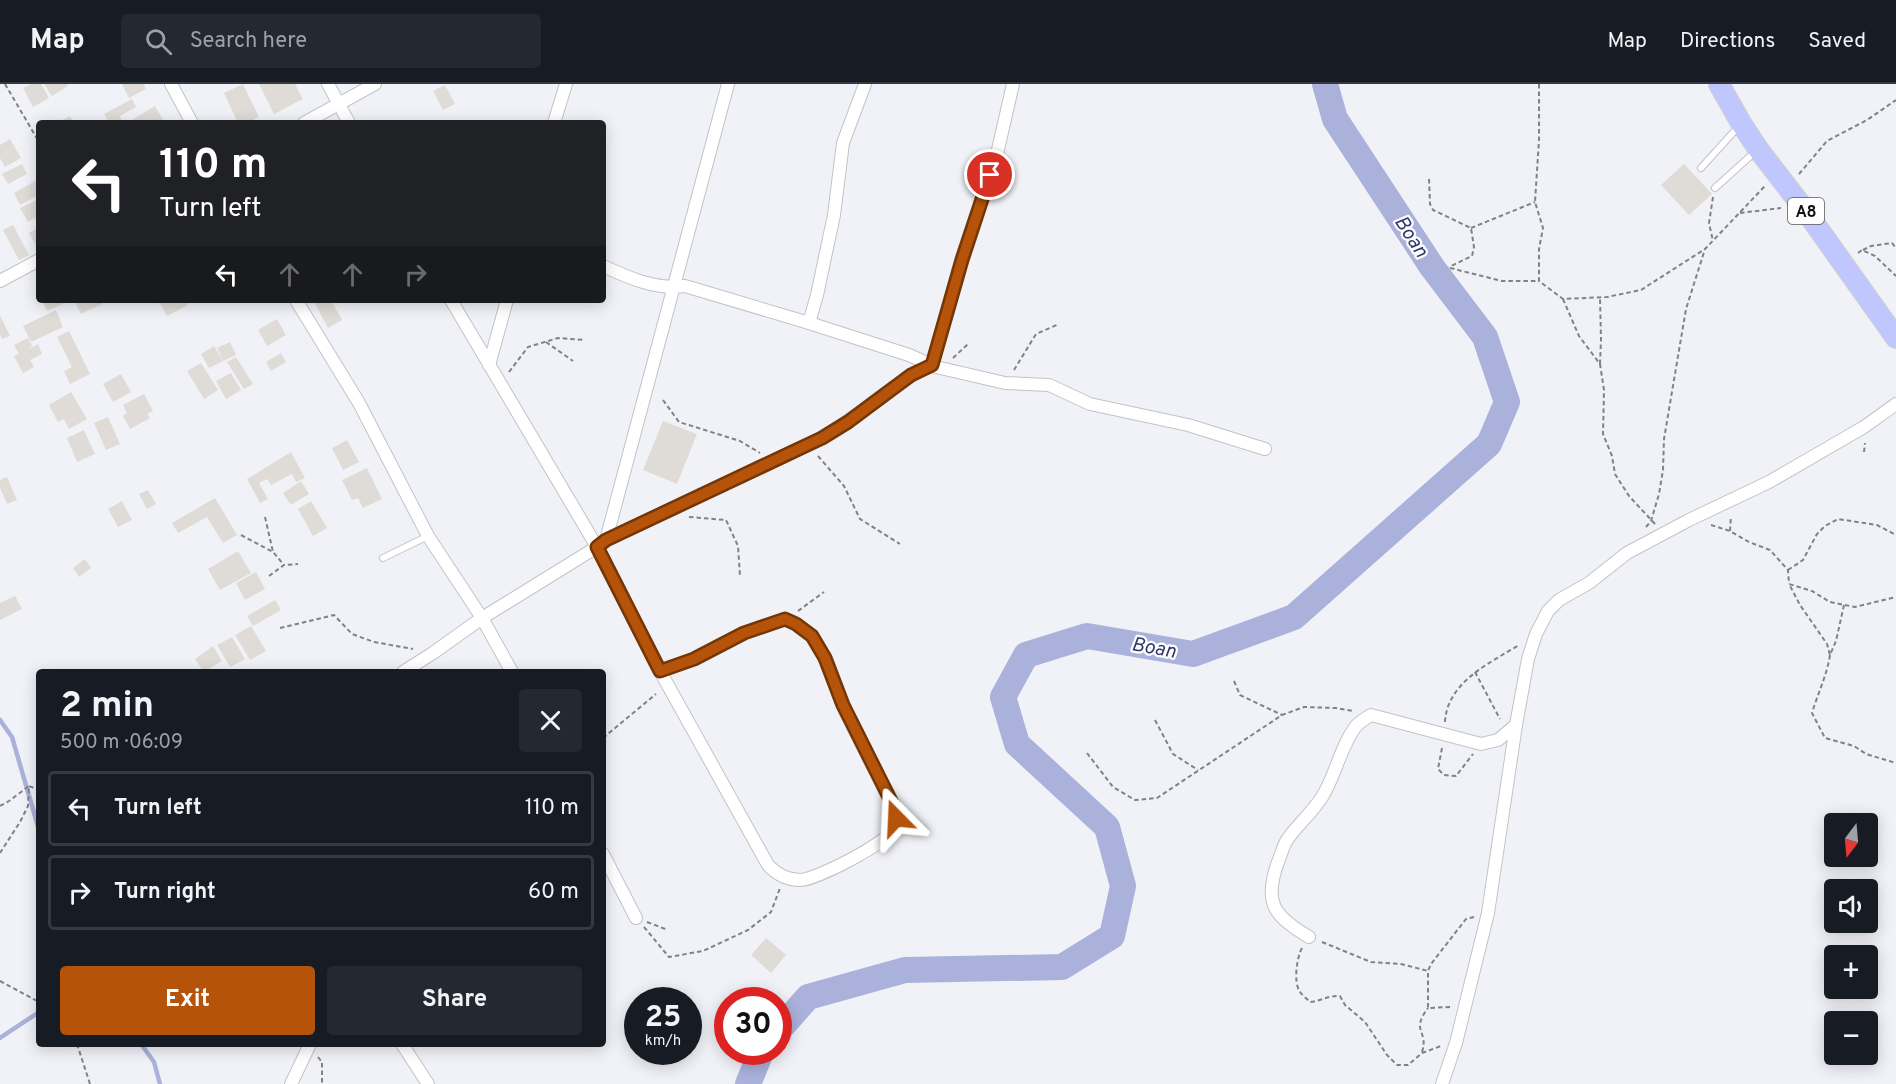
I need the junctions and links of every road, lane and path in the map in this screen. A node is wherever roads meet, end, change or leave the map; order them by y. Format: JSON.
{"nodes":[{"id":1,"x":5,"y":84,"type":"edge"},
{"id":2,"x":171,"y":84,"type":"edge"},
{"id":3,"x":328,"y":84,"type":"edge"},
{"id":4,"x":375,"y":84,"type":"edge"},
{"id":5,"x":566,"y":84,"type":"edge"},
{"id":6,"x":728,"y":84,"type":"edge"},
{"id":7,"x":865,"y":84,"type":"edge"},
{"id":8,"x":1013,"y":84,"type":"edge"},
{"id":9,"x":1539,"y":84,"type":"edge"},
{"id":10,"x":1719,"y":84,"type":"edge"},
{"id":11,"x":1896,"y":100,"type":"edge"},
{"id":12,"x":339,"y":104,"type":"junction"},
{"id":13,"x":190,"y":120,"type":"edge"},
{"id":14,"x":310,"y":120,"type":"edge"},
{"id":15,"x":347,"y":120,"type":"edge"},
{"id":16,"x":555,"y":120,"type":"edge"},
{"id":17,"x":1741,"y":123,"type":"junction"},
{"id":18,"x":36,"y":137,"type":"edge"},
{"id":19,"x":1758,"y":149,"type":"junction"},
{"id":20,"x":1701,"y":168,"type":"dead end"},
{"id":21,"x":1429,"y":179,"type":"dead end"},
{"id":22,"x":1783,"y":180,"type":"junction"},
{"id":23,"x":1715,"y":188,"type":"joint"},
{"id":24,"x":1535,"y":202,"type":"junction"},
{"id":25,"x":1805,"y":210,"type":"junction"},
{"id":26,"x":1740,"y":213,"type":"junction"},
{"id":27,"x":1471,"y":228,"type":"junction"},
{"id":28,"x":1713,"y":241,"type":"junction"},
{"id":29,"x":1896,"y":248,"type":"edge"},
{"id":30,"x":1705,"y":249,"type":"junction"},
{"id":31,"x":1862,"y":250,"type":"junction"},
{"id":32,"x":36,"y":262,"type":"edge"},
{"id":33,"x":1844,"y":265,"type":"junction"},
{"id":34,"x":606,"y":267,"type":"edge"},
{"id":35,"x":1896,"y":276,"type":"edge"},
{"id":36,"x":0,"y":281,"type":"edge"},
{"id":37,"x":1539,"y":281,"type":"junction"},
{"id":38,"x":672,"y":288,"type":"junction"},
{"id":39,"x":1600,"y":298,"type":"junction"},
{"id":40,"x":1563,"y":299,"type":"junction"},
{"id":41,"x":298,"y":303,"type":"edge"},
{"id":42,"x":453,"y":303,"type":"edge"},
{"id":43,"x":506,"y":303,"type":"edge"},
{"id":44,"x":809,"y":323,"type":"junction"},
{"id":45,"x":1059,"y":324,"type":"dead end"},
{"id":46,"x":1896,"y":338,"type":"edge"},
{"id":47,"x":585,"y":340,"type":"dead end"},
{"id":48,"x":546,"y":342,"type":"junction"},
{"id":49,"x":969,"y":343,"type":"dead end"},
{"id":50,"x":573,"y":361,"type":"dead end"},
{"id":51,"x":1600,"y":364,"type":"junction"},
{"id":52,"x":489,"y":365,"type":"junction"},
{"id":53,"x":937,"y":366,"type":"junction"},
{"id":54,"x":1007,"y":383,"type":"junction"},
{"id":55,"x":499,"y":384,"type":"junction"},
{"id":56,"x":663,"y":400,"type":"dead end"},
{"id":57,"x":1896,"y":404,"type":"edge"},
{"id":58,"x":808,"y":444,"type":"junction"},
{"id":59,"x":1265,"y":449,"type":"dead end"},
{"id":60,"x":772,"y":461,"type":"junction"},
{"id":61,"x":660,"y":514,"type":"junction"},
{"id":62,"x":265,"y":517,"type":"dead end"},
{"id":63,"x":1689,"y":520,"type":"junction"},
{"id":64,"x":1651,"y":521,"type":"junction"},
{"id":65,"x":1665,"y":533,"type":"junction"},
{"id":66,"x":241,"y":535,"type":"dead end"},
{"id":67,"x":1896,"y":535,"type":"edge"},
{"id":68,"x":428,"y":536,"type":"junction"},
{"id":69,"x":602,"y":544,"type":"junction"},
{"id":70,"x":900,"y":544,"type":"dead end"},
{"id":71,"x":273,"y":552,"type":"junction"},
{"id":72,"x":1627,"y":553,"type":"junction"},
{"id":73,"x":383,"y":558,"type":"dead end"},
{"id":74,"x":298,"y":564,"type":"dead end"},
{"id":75,"x":284,"y":565,"type":"junction"},
{"id":76,"x":1788,"y":570,"type":"junction"},
{"id":77,"x":269,"y":576,"type":"dead end"},
{"id":78,"x":740,"y":576,"type":"dead end"},
{"id":79,"x":1789,"y":584,"type":"junction"},
{"id":80,"x":824,"y":592,"type":"dead end"},
{"id":81,"x":1896,"y":597,"type":"edge"},
{"id":82,"x":1844,"y":605,"type":"junction"},
{"id":83,"x":482,"y":618,"type":"junction"},
{"id":84,"x":785,"y":619,"type":"junction"},
{"id":85,"x":280,"y":628,"type":"dead end"},
{"id":86,"x":1536,"y":634,"type":"junction"},
{"id":87,"x":433,"y":653,"type":"junction"},
{"id":88,"x":1830,"y":655,"type":"junction"},
{"id":89,"x":408,"y":669,"type":"edge"},
{"id":90,"x":511,"y":669,"type":"edge"},
{"id":91,"x":660,"y":671,"type":"junction"},
{"id":92,"x":1475,"y":672,"type":"junction"},
{"id":93,"x":1234,"y":681,"type":"dead end"},
{"id":94,"x":668,"y":685,"type":"junction"},
{"id":95,"x":1371,"y":714,"type":"junction"},
{"id":96,"x":1282,"y":715,"type":"junction"},
{"id":97,"x":1155,"y":720,"type":"dead end"},
{"id":98,"x":1511,"y":729,"type":"junction"},
{"id":99,"x":1444,"y":733,"type":"junction"},
{"id":100,"x":606,"y":735,"type":"edge"},
{"id":101,"x":1481,"y":744,"type":"junction"},
{"id":102,"x":1087,"y":753,"type":"dead end"},
{"id":103,"x":1896,"y":763,"type":"edge"},
{"id":104,"x":1198,"y":770,"type":"junction"},
{"id":105,"x":29,"y":786,"type":"junction"},
{"id":106,"x":36,"y":789,"type":"edge"},
{"id":107,"x":0,"y":806,"type":"edge"},
{"id":108,"x":0,"y":853,"type":"edge"},
{"id":109,"x":606,"y":860,"type":"edge"},
{"id":110,"x":784,"y":877,"type":"junction"},
{"id":111,"x":1488,"y":913,"type":"junction"},
{"id":112,"x":636,"y":918,"type":"junction"},
{"id":113,"x":668,"y":930,"type":"dead end"},
{"id":114,"x":1309,"y":937,"type":"junction"},
{"id":115,"x":1428,"y":971,"type":"junction"},
{"id":116,"x":0,"y":981,"type":"edge"},
{"id":117,"x":36,"y":1000,"type":"edge"},
{"id":118,"x":1465,"y":1006,"type":"junction"},
{"id":119,"x":1428,"y":1008,"type":"junction"},
{"id":120,"x":1456,"y":1043,"type":"junction"},
{"id":121,"x":78,"y":1047,"type":"edge"},
{"id":122,"x":309,"y":1047,"type":"edge"},
{"id":123,"x":312,"y":1047,"type":"edge"},
{"id":124,"x":404,"y":1047,"type":"edge"},
{"id":125,"x":1422,"y":1053,"type":"junction"},
{"id":126,"x":90,"y":1084,"type":"edge"},
{"id":127,"x":291,"y":1084,"type":"edge"},
{"id":128,"x":322,"y":1084,"type":"edge"},
{"id":129,"x":428,"y":1084,"type":"edge"},
{"id":130,"x":1442,"y":1084,"type":"edge"}],
"edges":[{"from":1,"to":18,"type":"path"},
{"from":2,"to":13,"type":"street"},
{"from":3,"to":12,"type":"street"},
{"from":4,"to":12,"type":"street"},
{"from":5,"to":16,"type":"street"},
{"from":6,"to":38,"type":"street"},
{"from":7,"to":44,"type":"street"},
{"from":8,"to":53,"type":"street"},
{"from":9,"to":24,"type":"path"},
{"from":10,"to":17,"type":"main road","number":"A8"},
{"from":11,"to":22,"type":"path"},
{"from":12,"to":14,"type":"street"},
{"from":12,"to":15,"type":"street"},
{"from":17,"to":19,"type":"main road","number":"A8"},
{"from":17,"to":20,"type":"lane"},
{"from":19,"to":22,"type":"main road","number":"A8"},
{"from":19,"to":23,"type":"lane"},
{"from":21,"to":27,"type":"path"},
{"from":22,"to":25,"type":"main road","number":"A8"},
{"from":22,"to":26,"type":"path"},
{"from":23,"to":28,"type":"path"},
{"from":24,"to":27,"type":"path"},
{"from":24,"to":37,"type":"path"},
{"from":25,"to":26,"type":"path"},
{"from":25,"to":33,"type":"main road","number":"A8"},
{"from":26,"to":28,"type":"path"},
{"from":27,"to":37,"type":"path"},
{"from":28,"to":30,"type":"path"},
{"from":29,"to":31,"type":"path"},
{"from":30,"to":39,"type":"path"},
{"from":30,"to":64,"type":"path"},
{"from":31,"to":33,"type":"path"},
{"from":31,"to":35,"type":"path"},
{"from":32,"to":36,"type":"street"},
{"from":33,"to":46,"type":"main road","number":"A8"},
{"from":34,"to":38,"type":"street"},
{"from":37,"to":40,"type":"path"},
{"from":38,"to":44,"type":"street"},
{"from":38,"to":69,"type":"street"},
{"from":39,"to":40,"type":"path"},
{"from":39,"to":51,"type":"path"},
{"from":40,"to":51,"type":"path"},
{"from":41,"to":68,"type":"street"},
{"from":42,"to":52,"type":"street"},
{"from":43,"to":52,"type":"street"},
{"from":44,"to":53,"type":"street"},
{"from":45,"to":54,"type":"path"},
{"from":47,"to":48,"type":"path"},
{"from":48,"to":50,"type":"path"},
{"from":48,"to":55,"type":"path"},
{"from":49,"to":53,"type":"path"},
{"from":51,"to":64,"type":"path"},
{"from":52,"to":55,"type":"street"},
{"from":53,"to":54,"type":"street"},
{"from":53,"to":58,"type":"street"},
{"from":54,"to":59,"type":"street"},
{"from":55,"to":69,"type":"street"},
{"from":56,"to":60,"type":"path"},
{"from":57,"to":63,"type":"street"},
{"from":58,"to":60,"type":"street"},
{"from":58,"to":70,"type":"path"},
{"from":60,"to":61,"type":"street"},
{"from":61,"to":69,"type":"street"},
{"from":61,"to":78,"type":"path"},
{"from":62,"to":71,"type":"path"},
{"from":63,"to":65,"type":"street"},
{"from":63,"to":76,"type":"path"},
{"from":64,"to":65,"type":"path"},
{"from":64,"to":72,"type":"path"},
{"from":65,"to":72,"type":"street"},
{"from":66,"to":71,"type":"path"},
{"from":67,"to":76,"type":"path"},
{"from":68,"to":73,"type":"lane"},
{"from":68,"to":83,"type":"street"},
{"from":69,"to":83,"type":"street"},
{"from":69,"to":91,"type":"street"},
{"from":71,"to":75,"type":"path"},
{"from":72,"to":86,"type":"street"},
{"from":74,"to":75,"type":"path"},
{"from":75,"to":77,"type":"path"},
{"from":76,"to":79,"type":"path"},
{"from":79,"to":82,"type":"path"},
{"from":79,"to":88,"type":"path"},
{"from":80,"to":84,"type":"path"},
{"from":81,"to":82,"type":"path"},
{"from":82,"to":88,"type":"path"},
{"from":83,"to":87,"type":"street"},
{"from":83,"to":90,"type":"street"},
{"from":84,"to":91,"type":"street"},
{"from":84,"to":110,"type":"street"},
{"from":85,"to":87,"type":"path"},
{"from":86,"to":92,"type":"path"},
{"from":86,"to":98,"type":"street"},
{"from":87,"to":89,"type":"street"},
{"from":88,"to":103,"type":"path"},
{"from":91,"to":94,"type":"street"},
{"from":92,"to":98,"type":"path"},
{"from":92,"to":99,"type":"path"},
{"from":93,"to":96,"type":"path"},
{"from":94,"to":100,"type":"path"},
{"from":94,"to":110,"type":"street"},
{"from":95,"to":96,"type":"path"},
{"from":95,"to":99,"type":"street"},
{"from":95,"to":114,"type":"street"},
{"from":96,"to":104,"type":"path"},
{"from":97,"to":104,"type":"path"},
{"from":98,"to":101,"type":"street"},
{"from":98,"to":111,"type":"street"},
{"from":99,"to":101,"type":"street"},
{"from":99,"to":101,"type":"path"},
{"from":102,"to":104,"type":"path"},
{"from":105,"to":106,"type":"path"},
{"from":105,"to":107,"type":"path"},
{"from":105,"to":108,"type":"path"},
{"from":109,"to":112,"type":"street"},
{"from":110,"to":112,"type":"path"},
{"from":111,"to":115,"type":"path"},
{"from":111,"to":118,"type":"street"},
{"from":112,"to":113,"type":"path"},
{"from":114,"to":115,"type":"path"},
{"from":114,"to":125,"type":"path"},
{"from":115,"to":119,"type":"path"},
{"from":116,"to":117,"type":"path"},
{"from":118,"to":119,"type":"path"},
{"from":118,"to":120,"type":"street"},
{"from":119,"to":125,"type":"path"},
{"from":120,"to":125,"type":"path"},
{"from":120,"to":130,"type":"street"},
{"from":121,"to":126,"type":"path"},
{"from":122,"to":127,"type":"street"},
{"from":123,"to":128,"type":"path"},
{"from":124,"to":129,"type":"street"}]}
